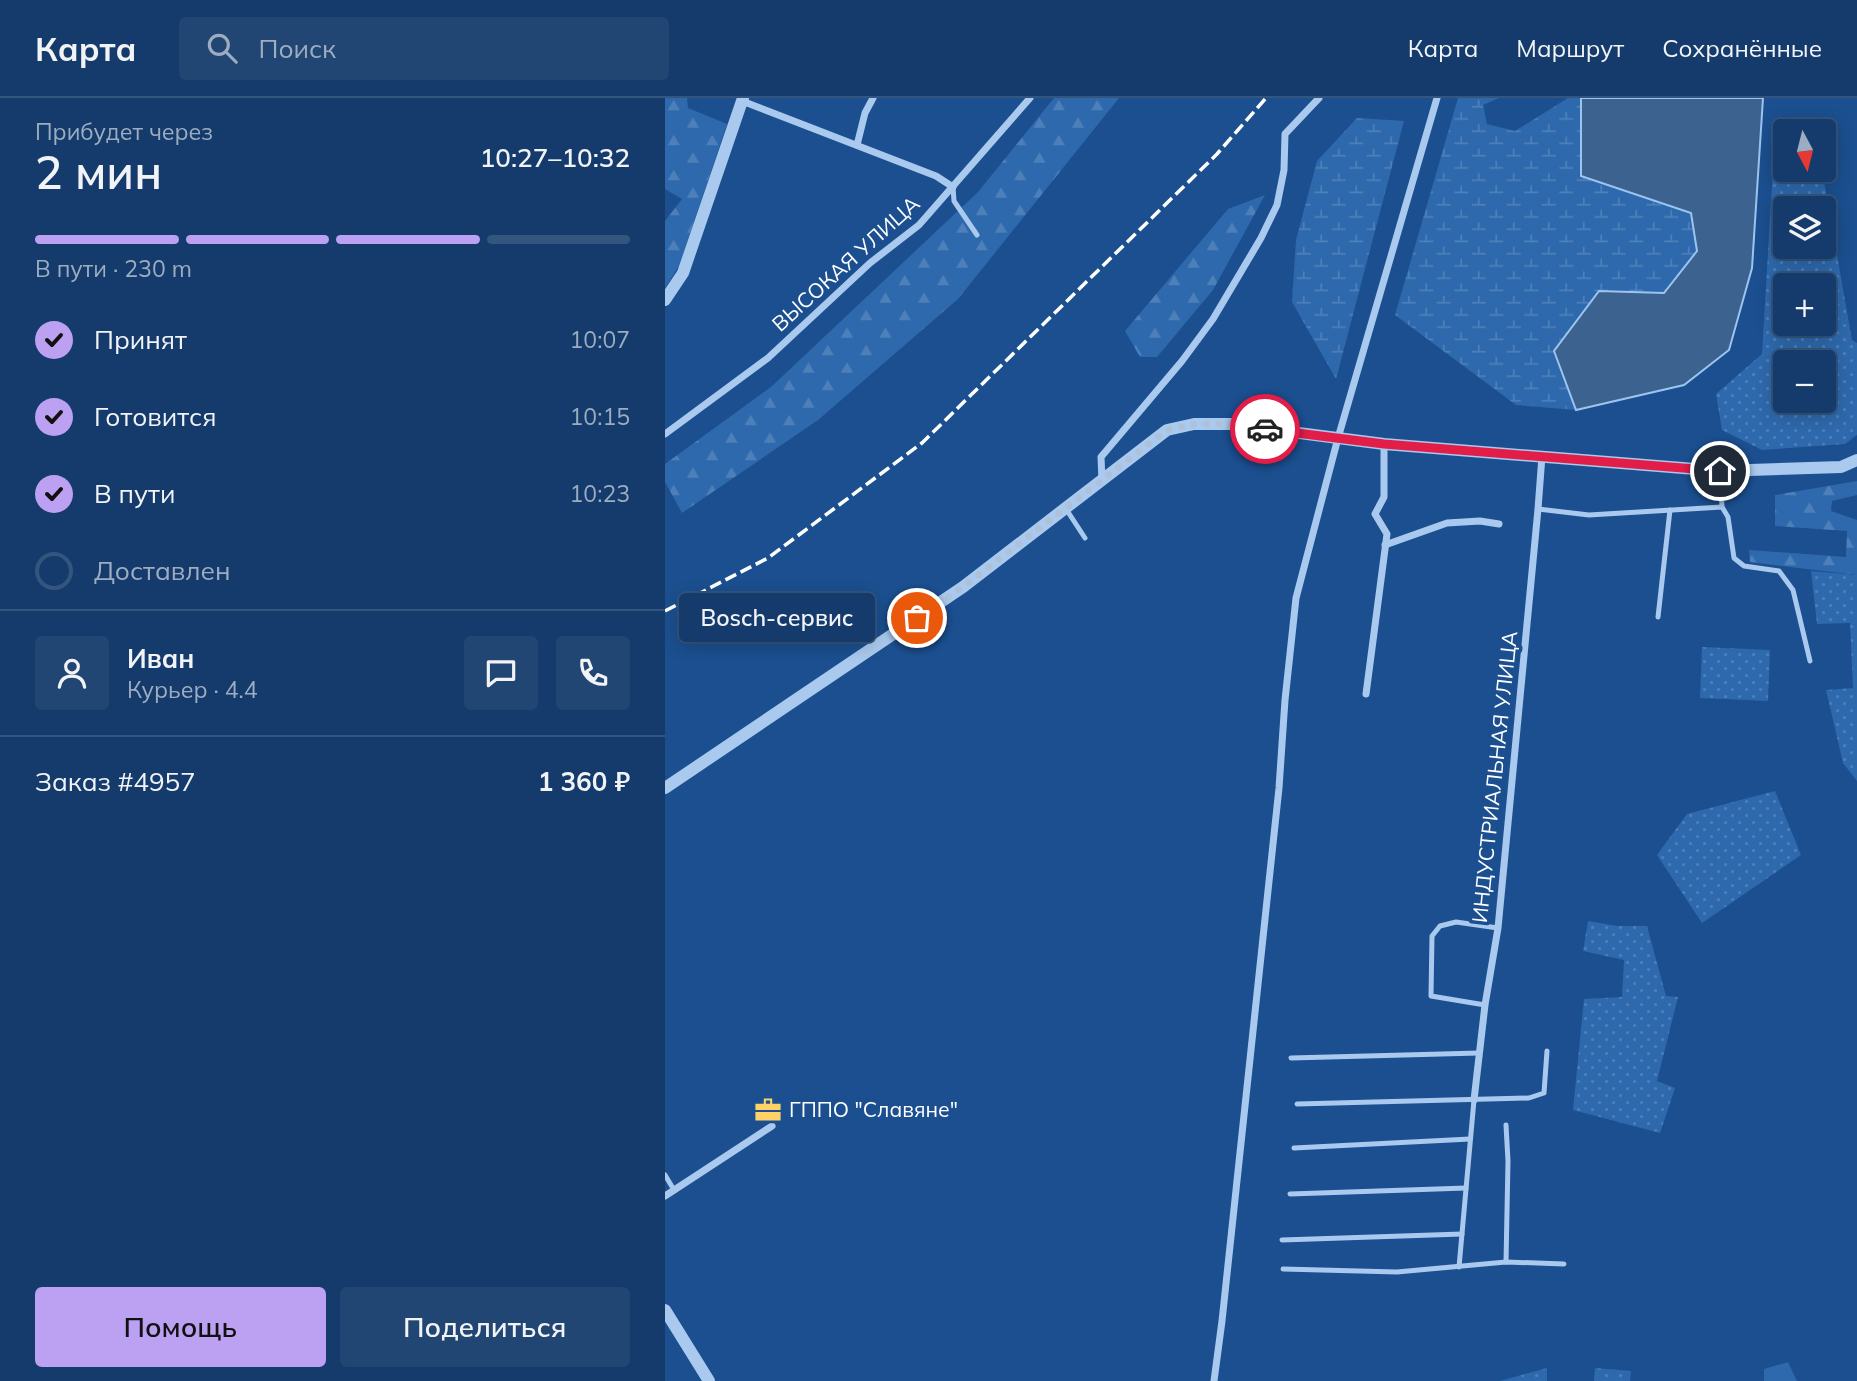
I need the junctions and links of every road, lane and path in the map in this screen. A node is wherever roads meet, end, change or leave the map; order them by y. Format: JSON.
{"nodes":[{"id":1,"x":873,"y":98,"type":"edge"},
{"id":2,"x":1030,"y":98,"type":"edge"},
{"id":3,"x":1319,"y":98,"type":"edge"},
{"id":4,"x":1437,"y":98,"type":"edge"},
{"id":5,"x":743,"y":99,"type":"edge"},
{"id":6,"x":857,"y":145,"type":"junction"},
{"id":7,"x":953,"y":187,"type":"junction"},
{"id":8,"x":977,"y":235,"type":"dead end"},
{"id":9,"x":665,"y":300,"type":"edge"},
{"id":10,"x":665,"y":434,"type":"edge"},
{"id":11,"x":1338,"y":438,"type":"junction"},
{"id":12,"x":1384,"y":444,"type":"junction"},
{"id":13,"x":1542,"y":456,"type":"junction"},
{"id":14,"x":1857,"y":460,"type":"edge"},
{"id":15,"x":1720,"y":471,"type":"junction"},
{"id":16,"x":1102,"y":481,"type":"junction"},
{"id":17,"x":1722,"y":507,"type":"junction"},
{"id":18,"x":1066,"y":509,"type":"junction"},
{"id":19,"x":1538,"y":509,"type":"junction"},
{"id":20,"x":1670,"y":510,"type":"junction"},
{"id":21,"x":1499,"y":524,"type":"dead end"},
{"id":22,"x":1085,"y":538,"type":"dead end"},
{"id":23,"x":1385,"y":545,"type":"junction"},
{"id":24,"x":1658,"y":617,"type":"dead end"},
{"id":25,"x":1810,"y":661,"type":"dead end"},
{"id":26,"x":1366,"y":694,"type":"dead end"},
{"id":27,"x":665,"y":788,"type":"edge"},
{"id":28,"x":1498,"y":928,"type":"junction"},
{"id":29,"x":1485,"y":1005,"type":"junction"},
{"id":30,"x":1547,"y":1051,"type":"dead end"},
{"id":31,"x":1479,"y":1053,"type":"junction"},
{"id":32,"x":1291,"y":1058,"type":"dead end"},
{"id":33,"x":1474,"y":1100,"type":"junction"},
{"id":34,"x":1297,"y":1104,"type":"dead end"},
{"id":35,"x":1506,"y":1125,"type":"dead end"},
{"id":36,"x":772,"y":1126,"type":"dead end"},
{"id":37,"x":1470,"y":1139,"type":"junction"},
{"id":38,"x":1294,"y":1148,"type":"dead end"},
{"id":39,"x":665,"y":1175,"type":"edge"},
{"id":40,"x":1466,"y":1188,"type":"junction"},
{"id":41,"x":674,"y":1190,"type":"junction"},
{"id":42,"x":1290,"y":1194,"type":"dead end"},
{"id":43,"x":665,"y":1196,"type":"edge"},
{"id":44,"x":1462,"y":1234,"type":"junction"},
{"id":45,"x":1282,"y":1240,"type":"dead end"},
{"id":46,"x":1506,"y":1262,"type":"junction"},
{"id":47,"x":1564,"y":1264,"type":"dead end"},
{"id":48,"x":1459,"y":1267,"type":"junction"},
{"id":49,"x":1283,"y":1269,"type":"dead end"},
{"id":50,"x":665,"y":1310,"type":"edge"},
{"id":51,"x":709,"y":1381,"type":"edge"},
{"id":52,"x":1214,"y":1381,"type":"edge"}],
"edges":[{"from":1,"to":6,"type":"street"},
{"from":2,"to":7,"type":"street","name":"ВЫСОКАЯ УЛИЦА"},
{"from":3,"to":16,"type":"street"},
{"from":4,"to":11,"type":"street"},
{"from":5,"to":6,"type":"street"},
{"from":5,"to":9,"type":"street"},
{"from":6,"to":7,"type":"street"},
{"from":7,"to":8,"type":"lane"},
{"from":7,"to":10,"type":"street","name":"ВЫСОКАЯ УЛИЦА"},
{"from":11,"to":12,"type":"street"},
{"from":11,"to":16,"type":"street"},
{"from":11,"to":52,"type":"street"},
{"from":12,"to":13,"type":"street"},
{"from":12,"to":23,"type":"street"},
{"from":13,"to":15,"type":"street"},
{"from":13,"to":19,"type":"street","name":"ИНДУСТРИАЛЬНАЯ УЛИЦА"},
{"from":14,"to":15,"type":"street"},
{"from":15,"to":17,"type":"lane"},
{"from":16,"to":18,"type":"street"},
{"from":17,"to":20,"type":"lane"},
{"from":17,"to":25,"type":"lane"},
{"from":18,"to":22,"type":"lane"},
{"from":18,"to":27,"type":"street"},
{"from":19,"to":20,"type":"lane"},
{"from":19,"to":28,"type":"street","name":"ИНДУСТРИАЛЬНАЯ УЛИЦА"},
{"from":20,"to":24,"type":"lane"},
{"from":21,"to":23,"type":"street"},
{"from":23,"to":26,"type":"street"},
{"from":28,"to":29,"type":"street","name":"ИНДУСТРИАЛЬНАЯ УЛИЦА"},
{"from":28,"to":29,"type":"lane"},
{"from":29,"to":31,"type":"street","name":"ИНДУСТРИАЛЬНАЯ УЛИЦА"},
{"from":30,"to":33,"type":"lane"},
{"from":31,"to":32,"type":"lane"},
{"from":31,"to":33,"type":"street","name":"ИНДУСТРИАЛЬНАЯ УЛИЦА"},
{"from":33,"to":34,"type":"lane"},
{"from":33,"to":37,"type":"lane"},
{"from":35,"to":46,"type":"lane"},
{"from":36,"to":41,"type":"street"},
{"from":37,"to":38,"type":"lane"},
{"from":37,"to":40,"type":"lane"},
{"from":39,"to":41,"type":"lane"},
{"from":40,"to":42,"type":"lane"},
{"from":40,"to":44,"type":"lane"},
{"from":41,"to":43,"type":"street"},
{"from":44,"to":45,"type":"lane"},
{"from":44,"to":48,"type":"lane"},
{"from":46,"to":47,"type":"lane"},
{"from":46,"to":48,"type":"lane"},
{"from":48,"to":49,"type":"lane"},
{"from":50,"to":51,"type":"street"}]}
